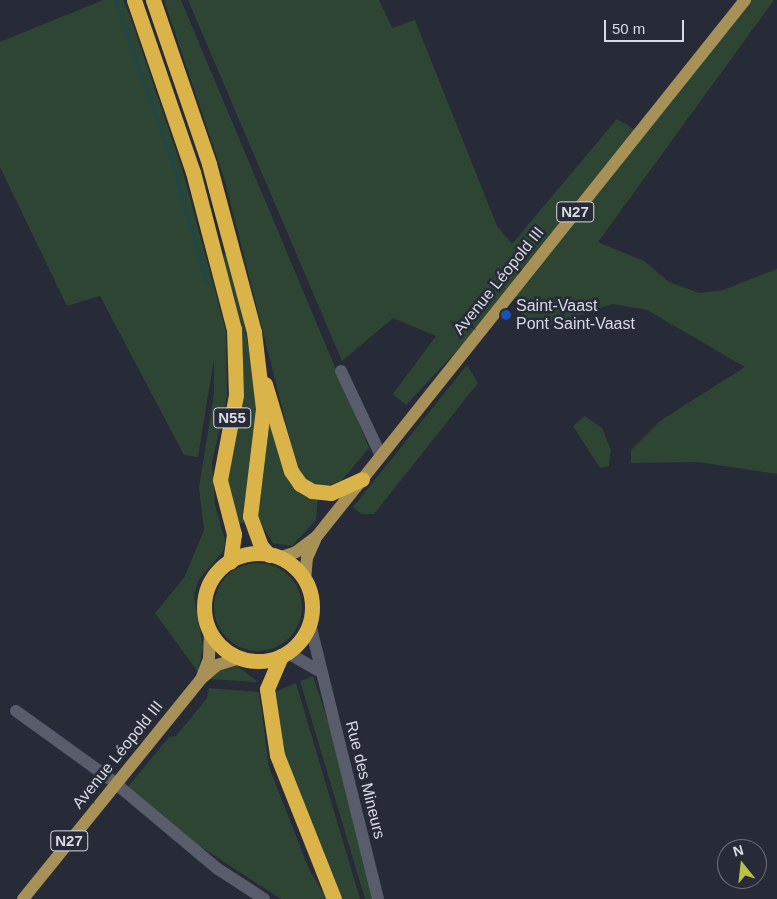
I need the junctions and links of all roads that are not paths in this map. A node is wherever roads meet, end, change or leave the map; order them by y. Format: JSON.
{"nodes":[{"id":1,"x":134,"y":0,"type":"edge"},
{"id":2,"x":153,"y":0,"type":"edge"},
{"id":3,"x":745,"y":0,"type":"edge"},
{"id":4,"x":341,"y":371,"type":"dead end"},
{"id":5,"x":262,"y":379,"type":"junction"},
{"id":6,"x":381,"y":456,"type":"junction"},
{"id":7,"x":362,"y":479,"type":"junction"},
{"id":8,"x":317,"y":536,"type":"junction"},
{"id":9,"x":274,"y":556,"type":"junction"},
{"id":10,"x":230,"y":562,"type":"junction"},
{"id":11,"x":305,"y":580,"type":"junction"},
{"id":12,"x":310,"y":624,"type":"junction"},
{"id":13,"x":210,"y":631,"type":"junction"},
{"id":14,"x":284,"y":654,"type":"junction"},
{"id":15,"x":243,"y":659,"type":"junction"},
{"id":16,"x":318,"y":670,"type":"junction"},
{"id":17,"x":201,"y":679,"type":"junction"},
{"id":18,"x":267,"y":689,"type":"junction"},
{"id":19,"x":16,"y":710,"type":"dead end"},
{"id":20,"x":116,"y":783,"type":"junction"},
{"id":21,"x":23,"y":899,"type":"edge"},
{"id":22,"x":264,"y":899,"type":"edge"},
{"id":23,"x":334,"y":899,"type":"edge"},
{"id":24,"x":378,"y":899,"type":"edge"}],
"edges":[{"from":1,"to":10,"type":"highway","number":"N55"},
{"from":2,"to":5,"type":"highway","number":"N55"},
{"from":3,"to":6,"type":"main road","name":"Avenue Léopold III","number":"N27"},
{"from":4,"to":6,"type":"street"},
{"from":5,"to":7,"type":"highway"},
{"from":5,"to":9,"type":"highway","number":"N55"},
{"from":6,"to":7,"type":"main road","name":"Avenue Léopold III","number":"N27"},
{"from":7,"to":8,"type":"main road","name":"Avenue Léopold III","number":"N27"},
{"from":8,"to":9,"type":"main road","name":"Avenue Léopold III","number":"N27"},
{"from":8,"to":11,"type":"main road","name":"Avenue Léopold III","number":"N27"},
{"from":9,"to":10,"type":"highway","number":"N27"},
{"from":9,"to":11,"type":"highway"},
{"from":10,"to":13,"type":"highway","number":"N27"},
{"from":11,"to":12,"type":"highway","number":"N27"},
{"from":12,"to":14,"type":"highway"},
{"from":12,"to":16,"type":"street","name":"Rue des Mineurs"},
{"from":13,"to":15,"type":"highway","number":"N27"},
{"from":13,"to":17,"type":"main road","name":"Avenue Léopold III","number":"N27"},
{"from":14,"to":15,"type":"highway","number":"N27"},
{"from":14,"to":16,"type":"street"},
{"from":14,"to":18,"type":"highway"},
{"from":15,"to":17,"type":"main road","name":"Avenue Léopold III","number":"N27"},
{"from":15,"to":18,"type":"highway"},
{"from":16,"to":24,"type":"street","name":"Rue des Mineurs"},
{"from":17,"to":20,"type":"main road","name":"Avenue Léopold III","number":"N27"},
{"from":18,"to":23,"type":"highway"},
{"from":19,"to":20,"type":"street"},
{"from":20,"to":21,"type":"main road","name":"Avenue Léopold III","number":"N27"},
{"from":20,"to":22,"type":"street"}]}
